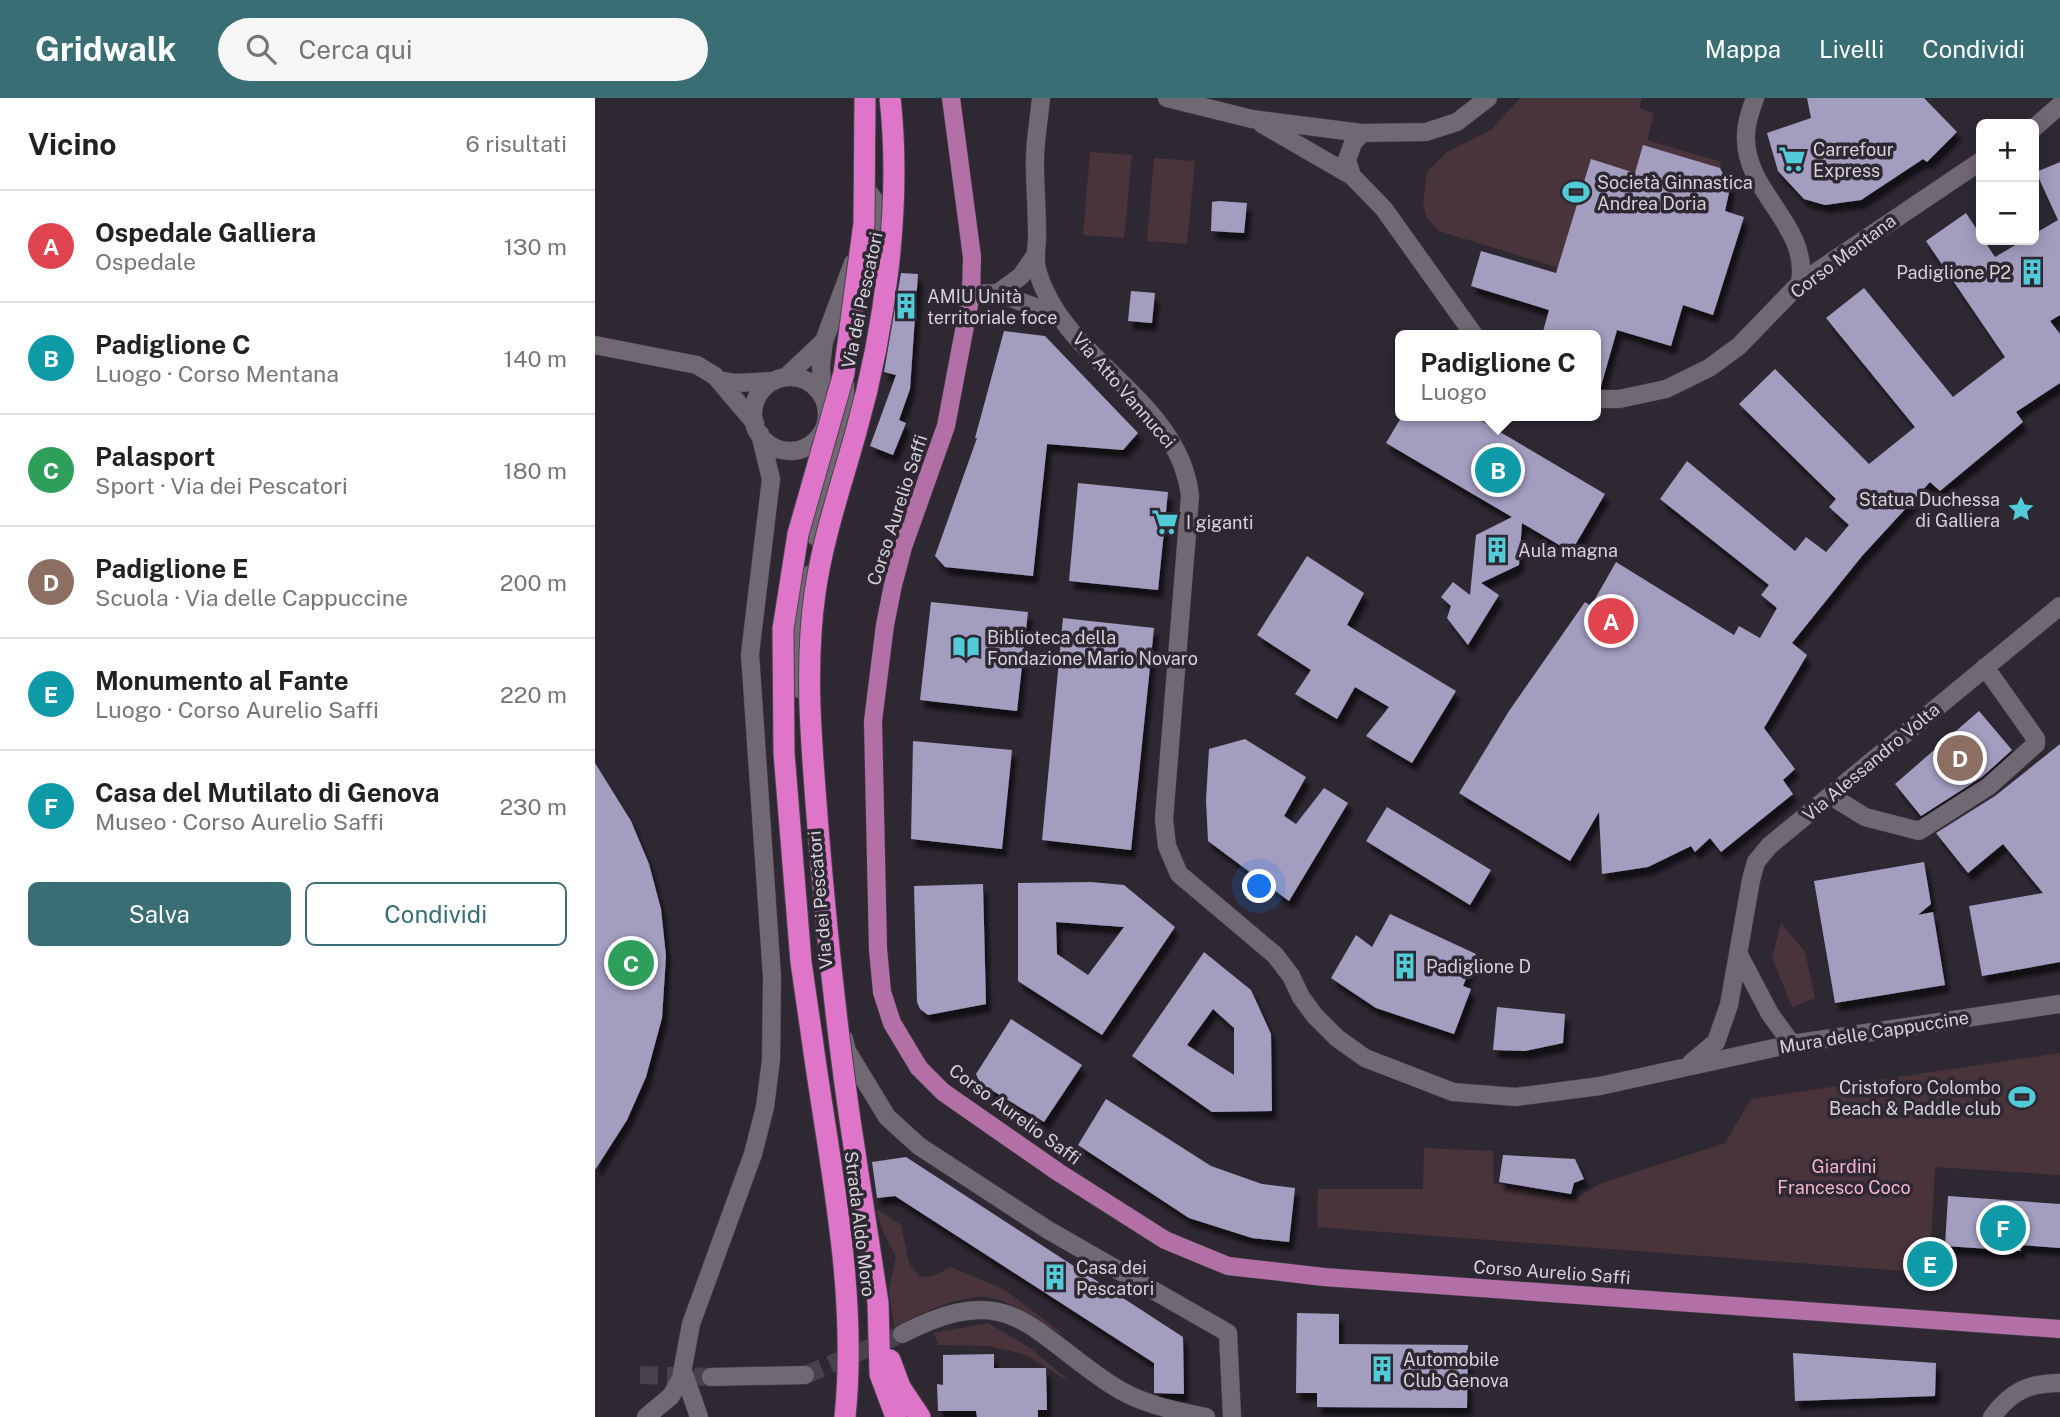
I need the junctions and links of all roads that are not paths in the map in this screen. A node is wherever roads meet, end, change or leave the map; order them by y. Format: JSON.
{"nodes":[{"id":1,"x":867,"y":98,"type":"edge"},
{"id":2,"x":890,"y":98,"type":"edge"},
{"id":3,"x":951,"y":98,"type":"edge"},
{"id":4,"x":1041,"y":98,"type":"edge"},
{"id":5,"x":1167,"y":98,"type":"edge"},
{"id":6,"x":1488,"y":98,"type":"edge"},
{"id":7,"x":1755,"y":98,"type":"edge"},
{"id":8,"x":2060,"y":105,"type":"edge"},
{"id":9,"x":1252,"y":119,"type":"junction"},
{"id":10,"x":2039,"y":124,"type":"edge"},
{"id":11,"x":1362,"y":133,"type":"junction"},
{"id":12,"x":1976,"y":164,"type":"edge"},
{"id":13,"x":1352,"y":176,"type":"junction"},
{"id":14,"x":870,"y":194,"type":"junction"},
{"id":15,"x":1034,"y":257,"type":"junction"},
{"id":16,"x":1800,"y":283,"type":"junction"},
{"id":17,"x":997,"y":293,"type":"junction"},
{"id":18,"x":971,"y":294,"type":"junction"},
{"id":19,"x":1059,"y":316,"type":"junction"},
{"id":20,"x":1469,"y":330,"type":"edge"},
{"id":21,"x":824,"y":341,"type":"junction"},
{"id":22,"x":601,"y":346,"type":"edge"},
{"id":23,"x":780,"y":379,"type":"junction"},
{"id":24,"x":719,"y":380,"type":"junction"},
{"id":25,"x":822,"y":396,"type":"junction"},
{"id":26,"x":1601,"y":399,"type":"edge"},
{"id":27,"x":757,"y":428,"type":"junction"},
{"id":28,"x":2060,"y":606,"type":"edge"},
{"id":29,"x":1985,"y":667,"type":"junction"},
{"id":30,"x":1831,"y":796,"type":"junction"},
{"id":31,"x":1738,"y":953,"type":"junction"},
{"id":32,"x":1301,"y":997,"type":"joint"},
{"id":33,"x":2060,"y":1004,"type":"edge"},
{"id":34,"x":1730,"y":1005,"type":"joint"},
{"id":35,"x":1792,"y":1044,"type":"junction"},
{"id":36,"x":1689,"y":1065,"type":"junction"},
{"id":37,"x":878,"y":1303,"type":"junction"},
{"id":38,"x":2060,"y":1329,"type":"edge"},
{"id":39,"x":902,"y":1334,"type":"tunnel mouth"},
{"id":40,"x":683,"y":1371,"type":"junction"},
{"id":41,"x":804,"y":1374,"type":"tunnel mouth"},
{"id":42,"x":711,"y":1377,"type":"tunnel mouth"},
{"id":43,"x":2060,"y":1383,"type":"edge"},
{"id":44,"x":646,"y":1417,"type":"edge"},
{"id":45,"x":698,"y":1417,"type":"edge"},
{"id":46,"x":845,"y":1417,"type":"edge"},
{"id":47,"x":896,"y":1417,"type":"edge"},
{"id":48,"x":920,"y":1417,"type":"edge"},
{"id":49,"x":1206,"y":1417,"type":"edge"},
{"id":50,"x":1232,"y":1417,"type":"edge"},
{"id":51,"x":1992,"y":1417,"type":"edge"}],
"edges":[{"from":1,"to":14,"type":"street","name":"Via dei Pescatori"},
{"from":1,"to":46,"type":"highway","name":"Strada Aldo Moro","bridge":true},
{"from":2,"to":37,"type":"highway","name":"Strada Aldo Moro","bridge":true},
{"from":3,"to":18,"type":"main road","name":"Corso Aurelio Saffi"},
{"from":4,"to":15,"type":"street","name":"Via Atto Vannucci"},
{"from":5,"to":9,"type":"street"},
{"from":6,"to":11,"type":"street"},
{"from":7,"to":16,"type":"street"},
{"from":8,"to":10,"type":"street"},
{"from":9,"to":11,"type":"street"},
{"from":9,"to":13,"type":"street"},
{"from":11,"to":13,"type":"street"},
{"from":12,"to":16,"type":"street","name":"Corso Mentana"},
{"from":13,"to":20,"type":"street"},
{"from":14,"to":21,"type":"street","name":"Via dei Pescatori"},
{"from":14,"to":50,"type":"street","name":"Via dei Pescatori"},
{"from":15,"to":17,"type":"street"},
{"from":15,"to":19,"type":"street","name":"Via Atto Vannucci"},
{"from":16,"to":26,"type":"street","name":"Corso Mentana"},
{"from":17,"to":18,"type":"street","name":"Via Atto Vannucci"},
{"from":17,"to":19,"type":"street","name":"Via Atto Vannucci"},
{"from":18,"to":38,"type":"main road","name":"Corso Aurelio Saffi"},
{"from":19,"to":32,"type":"street","name":"Via Atto Vannucci"},
{"from":21,"to":23,"type":"street","name":"Via dei Pescatori"},
{"from":21,"to":25,"type":"street","name":"Via dei Pescatori"},
{"from":22,"to":24,"type":"street"},
{"from":23,"to":24,"type":"street"},
{"from":23,"to":25,"type":"street"},
{"from":23,"to":27,"type":"street","name":"Via dei Pescatori"},
{"from":24,"to":27,"type":"street"},
{"from":25,"to":27,"type":"street","name":"Via dei Pescatori"},
{"from":27,"to":40,"type":"street"},
{"from":28,"to":29,"type":"street","name":"Via Alessandro Volta"},
{"from":29,"to":30,"type":"street","name":"Via Alessandro Volta"},
{"from":29,"to":30,"type":"street"},
{"from":30,"to":31,"type":"street","name":"Via Alessandro Volta"},
{"from":31,"to":34,"type":"street","name":"Via Alessandro Volta"},
{"from":31,"to":35,"type":"street"},
{"from":32,"to":36,"type":"street","name":"Mura delle Cappuccine"},
{"from":33,"to":35,"type":"street","name":"Mura delle Cappuccine"},
{"from":34,"to":36,"type":"street","name":"Mura delle Cappuccine"},
{"from":35,"to":36,"type":"street","name":"Mura delle Cappuccine"},
{"from":37,"to":47,"type":"highway","name":"Strada Aldo Moro"},
{"from":37,"to":48,"type":"highway"},
{"from":39,"to":49,"type":"street"},
{"from":40,"to":44,"type":"street"},
{"from":40,"to":45,"type":"street"},
{"from":41,"to":42,"type":"street"},
{"from":43,"to":51,"type":"street"}]}
